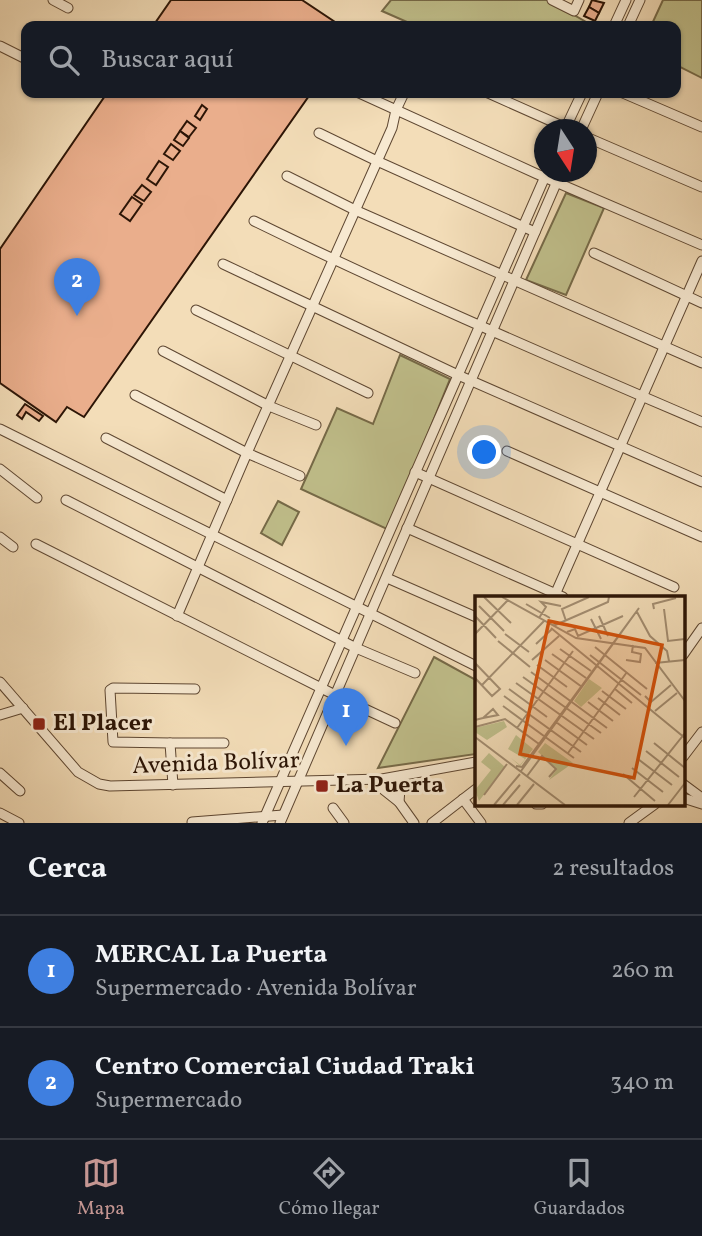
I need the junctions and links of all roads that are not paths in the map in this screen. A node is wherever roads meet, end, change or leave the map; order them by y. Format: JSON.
{"nodes":[{"id":1,"x":52,"y":0,"type":"edge"},
{"id":2,"x":552,"y":0,"type":"edge"},
{"id":3,"x":579,"y":0,"type":"edge"},
{"id":4,"x":626,"y":0,"type":"edge"},
{"id":5,"x":640,"y":0,"type":"edge"},
{"id":6,"x":68,"y":8,"type":"dead end"},
{"id":7,"x":616,"y":21,"type":"edge"},
{"id":8,"x":630,"y":21,"type":"edge"},
{"id":9,"x":0,"y":46,"type":"edge"},
{"id":10,"x":21,"y":56,"type":"edge"},
{"id":11,"x":370,"y":98,"type":"edge"},
{"id":12,"x":402,"y":98,"type":"edge"},
{"id":13,"x":499,"y":98,"type":"edge"},
{"id":14,"x":580,"y":98,"type":"edge"},
{"id":15,"x":596,"y":98,"type":"edge"},
{"id":16,"x":635,"y":98,"type":"edge"},
{"id":17,"x":396,"y":110,"type":"junction"},
{"id":18,"x":547,"y":119,"type":"edge"},
{"id":19,"x":571,"y":119,"type":"edge"},
{"id":20,"x":586,"y":119,"type":"edge"},
{"id":21,"x":702,"y":127,"type":"edge"},
{"id":22,"x":319,"y":133,"type":"dead end"},
{"id":23,"x":597,"y":142,"type":"edge"},
{"id":24,"x":377,"y":162,"type":"junction"},
{"id":25,"x":534,"y":169,"type":"edge"},
{"id":26,"x":287,"y":176,"type":"dead end"},
{"id":27,"x":542,"y":182,"type":"edge"},
{"id":28,"x":556,"y":182,"type":"edge"},
{"id":29,"x":558,"y":182,"type":"edge"},
{"id":30,"x":702,"y":187,"type":"edge"},
{"id":31,"x":355,"y":210,"type":"junction"},
{"id":32,"x":254,"y":222,"type":"dead end"},
{"id":33,"x":522,"y":225,"type":"junction"},
{"id":34,"x":535,"y":232,"type":"junction"},
{"id":35,"x":702,"y":245,"type":"edge"},
{"id":36,"x":594,"y":253,"type":"dead end"},
{"id":37,"x":332,"y":260,"type":"junction"},
{"id":38,"x":702,"y":261,"type":"edge"},
{"id":39,"x":223,"y":264,"type":"dead end"},
{"id":40,"x":501,"y":274,"type":"junction"},
{"id":41,"x":514,"y":280,"type":"junction"},
{"id":42,"x":686,"y":296,"type":"junction"},
{"id":43,"x":702,"y":303,"type":"edge"},
{"id":44,"x":311,"y":307,"type":"junction"},
{"id":45,"x":196,"y":310,"type":"dead end"},
{"id":46,"x":480,"y":326,"type":"junction"},
{"id":47,"x":491,"y":332,"type":"junction"},
{"id":48,"x":663,"y":346,"type":"junction"},
{"id":49,"x":163,"y":351,"type":"dead end"},
{"id":50,"x":290,"y":357,"type":"junction"},
{"id":51,"x":702,"y":363,"type":"edge"},
{"id":52,"x":458,"y":375,"type":"junction"},
{"id":53,"x":470,"y":379,"type":"junction"},
{"id":54,"x":368,"y":393,"type":"dead end"},
{"id":55,"x":135,"y":395,"type":"dead end"},
{"id":56,"x":642,"y":396,"type":"junction"},
{"id":57,"x":269,"y":406,"type":"junction"},
{"id":58,"x":702,"y":422,"type":"edge"},
{"id":59,"x":316,"y":425,"type":"dead end"},
{"id":60,"x":0,"y":429,"type":"edge"},
{"id":61,"x":106,"y":438,"type":"dead end"},
{"id":62,"x":620,"y":446,"type":"junction"},
{"id":63,"x":507,"y":452,"type":"dead end"},
{"id":64,"x":247,"y":453,"type":"junction"},
{"id":65,"x":0,"y":469,"type":"edge"},
{"id":66,"x":415,"y":472,"type":"junction"},
{"id":67,"x":300,"y":476,"type":"dead end"},
{"id":68,"x":429,"y":478,"type":"junction"},
{"id":69,"x":702,"y":482,"type":"edge"},
{"id":70,"x":601,"y":493,"type":"junction"},
{"id":71,"x":37,"y":498,"type":"dead end"},
{"id":72,"x":66,"y":500,"type":"dead end"},
{"id":73,"x":227,"y":500,"type":"junction"},
{"id":74,"x":407,"y":528,"type":"junction"},
{"id":75,"x":212,"y":535,"type":"junction"},
{"id":76,"x":0,"y":537,"type":"edge"},
{"id":77,"x":702,"y":537,"type":"edge"},
{"id":78,"x":36,"y":544,"type":"dead end"},
{"id":79,"x":578,"y":544,"type":"junction"},
{"id":80,"x":13,"y":547,"type":"dead end"},
{"id":81,"x":198,"y":568,"type":"junction"},
{"id":82,"x":387,"y":578,"type":"junction"},
{"id":83,"x":674,"y":587,"type":"dead end"},
{"id":84,"x":558,"y":596,"type":"edge"},
{"id":85,"x":357,"y":607,"type":"junction"},
{"id":86,"x":371,"y":614,"type":"junction"},
{"id":87,"x":177,"y":616,"type":"junction"},
{"id":88,"x":475,"y":617,"type":"edge"},
{"id":89,"x":702,"y":628,"type":"edge"},
{"id":90,"x":342,"y":641,"type":"junction"},
{"id":91,"x":356,"y":648,"type":"junction"},
{"id":92,"x":684,"y":653,"type":"edge"},
{"id":93,"x":475,"y":666,"type":"edge"},
{"id":94,"x":415,"y":673,"type":"dead end"},
{"id":95,"x":0,"y":682,"type":"edge"},
{"id":96,"x":195,"y":689,"type":"dead end"},
{"id":97,"x":322,"y":689,"type":"junction"},
{"id":98,"x":4,"y":692,"type":"edge"},
{"id":99,"x":335,"y":695,"type":"junction"},
{"id":100,"x":23,"y":708,"type":"junction"},
{"id":101,"x":0,"y":715,"type":"edge"},
{"id":102,"x":395,"y":723,"type":"dead end"},
{"id":103,"x":702,"y":732,"type":"edge"},
{"id":104,"x":170,"y":743,"type":"junction"},
{"id":105,"x":223,"y":743,"type":"dead end"},
{"id":106,"x":684,"y":756,"type":"edge"},
{"id":107,"x":475,"y":762,"type":"edge"},
{"id":108,"x":0,"y":773,"type":"edge"},
{"id":109,"x":401,"y":776,"type":"junction"},
{"id":110,"x":370,"y":779,"type":"junction"},
{"id":111,"x":279,"y":781,"type":"junction"},
{"id":112,"x":298,"y":781,"type":"junction"},
{"id":113,"x":173,"y":785,"type":"junction"},
{"id":114,"x":684,"y":785,"type":"edge"},
{"id":115,"x":475,"y":790,"type":"edge"},
{"id":116,"x":20,"y":791,"type":"dead end"},
{"id":117,"x":684,"y":798,"type":"edge"},
{"id":118,"x":702,"y":798,"type":"edge"},
{"id":119,"x":463,"y":799,"type":"junction"},
{"id":120,"x":399,"y":802,"type":"junction"},
{"id":121,"x":702,"y":804,"type":"edge"},
{"id":122,"x":652,"y":806,"type":"edge"},
{"id":123,"x":333,"y":808,"type":"dead end"},
{"id":124,"x":0,"y":813,"type":"edge"},
{"id":125,"x":264,"y":819,"type":"edge"},
{"id":126,"x":282,"y":819,"type":"edge"},
{"id":127,"x":192,"y":822,"type":"edge"},
{"id":128,"x":225,"y":822,"type":"edge"},
{"id":129,"x":19,"y":823,"type":"edge"},
{"id":130,"x":344,"y":823,"type":"edge"},
{"id":131,"x":414,"y":823,"type":"edge"},
{"id":132,"x":432,"y":823,"type":"edge"},
{"id":133,"x":481,"y":823,"type":"edge"},
{"id":134,"x":628,"y":823,"type":"edge"}],
"edges":[{"from":1,"to":6,"type":"street"},
{"from":2,"to":3,"type":"street"},
{"from":4,"to":7,"type":"street"},
{"from":5,"to":8,"type":"street"},
{"from":9,"to":10,"type":"street"},
{"from":11,"to":17,"type":"street"},
{"from":12,"to":17,"type":"street"},
{"from":13,"to":18,"type":"street"},
{"from":14,"to":19,"type":"street"},
{"from":15,"to":20,"type":"street"},
{"from":16,"to":21,"type":"street"},
{"from":17,"to":24,"type":"street"},
{"from":17,"to":25,"type":"street"},
{"from":22,"to":24,"type":"street"},
{"from":23,"to":30,"type":"street"},
{"from":24,"to":31,"type":"street"},
{"from":24,"to":33,"type":"street"},
{"from":26,"to":31,"type":"street"},
{"from":27,"to":33,"type":"street"},
{"from":28,"to":34,"type":"street"},
{"from":29,"to":35,"type":"street"},
{"from":31,"to":37,"type":"street"},
{"from":31,"to":40,"type":"street"},
{"from":32,"to":37,"type":"street"},
{"from":33,"to":34,"type":"street"},
{"from":33,"to":40,"type":"street"},
{"from":34,"to":41,"type":"street"},
{"from":36,"to":42,"type":"street"},
{"from":37,"to":44,"type":"street"},
{"from":37,"to":46,"type":"street"},
{"from":38,"to":42,"type":"street"},
{"from":39,"to":44,"type":"street"},
{"from":40,"to":41,"type":"street"},
{"from":40,"to":46,"type":"street"},
{"from":41,"to":47,"type":"street"},
{"from":41,"to":48,"type":"street"},
{"from":42,"to":43,"type":"street"},
{"from":42,"to":48,"type":"street"},
{"from":44,"to":50,"type":"street"},
{"from":44,"to":52,"type":"street"},
{"from":45,"to":50,"type":"street"},
{"from":46,"to":47,"type":"street"},
{"from":46,"to":52,"type":"street"},
{"from":47,"to":53,"type":"street"},
{"from":47,"to":56,"type":"street"},
{"from":48,"to":51,"type":"street"},
{"from":48,"to":56,"type":"street"},
{"from":49,"to":57,"type":"street"},
{"from":50,"to":54,"type":"street"},
{"from":50,"to":57,"type":"street"},
{"from":52,"to":53,"type":"street"},
{"from":52,"to":66,"type":"street"},
{"from":53,"to":62,"type":"street"},
{"from":53,"to":68,"type":"street"},
{"from":55,"to":64,"type":"street"},
{"from":56,"to":58,"type":"street"},
{"from":56,"to":62,"type":"street"},
{"from":57,"to":59,"type":"street"},
{"from":57,"to":64,"type":"street"},
{"from":60,"to":75,"type":"street"},
{"from":61,"to":73,"type":"street"},
{"from":62,"to":69,"type":"street"},
{"from":62,"to":70,"type":"street"},
{"from":63,"to":70,"type":"street"},
{"from":64,"to":67,"type":"street"},
{"from":64,"to":73,"type":"street"},
{"from":65,"to":71,"type":"street"},
{"from":66,"to":68,"type":"street"},
{"from":66,"to":85,"type":"street"},
{"from":68,"to":74,"type":"street"},
{"from":68,"to":79,"type":"street"},
{"from":70,"to":77,"type":"street"},
{"from":70,"to":79,"type":"street"},
{"from":72,"to":81,"type":"street"},
{"from":73,"to":75,"type":"street"},
{"from":74,"to":82,"type":"street"},
{"from":74,"to":84,"type":"street"},
{"from":75,"to":81,"type":"street"},
{"from":75,"to":85,"type":"street"},
{"from":76,"to":80,"type":"street"},
{"from":78,"to":87,"type":"street"},
{"from":79,"to":83,"type":"street"},
{"from":79,"to":84,"type":"street"},
{"from":81,"to":87,"type":"street"},
{"from":81,"to":90,"type":"street"},
{"from":82,"to":86,"type":"street"},
{"from":82,"to":88,"type":"street"},
{"from":85,"to":86,"type":"street"},
{"from":85,"to":90,"type":"street"},
{"from":86,"to":91,"type":"street"},
{"from":86,"to":93,"type":"street"},
{"from":87,"to":97,"type":"street"},
{"from":89,"to":92,"type":"street"},
{"from":90,"to":91,"type":"street"},
{"from":90,"to":97,"type":"street"},
{"from":91,"to":94,"type":"street"},
{"from":91,"to":99,"type":"street"},
{"from":95,"to":98,"type":"street","name":"Avenida Bolívar"},
{"from":96,"to":104,"type":"street"},
{"from":97,"to":99,"type":"street"},
{"from":97,"to":111,"type":"street"},
{"from":98,"to":100,"type":"street","name":"Avenida Bolívar"},
{"from":99,"to":102,"type":"street"},
{"from":99,"to":112,"type":"street"},
{"from":100,"to":101,"type":"street"},
{"from":100,"to":113,"type":"street","name":"Avenida Bolívar"},
{"from":103,"to":106,"type":"street"},
{"from":104,"to":105,"type":"street"},
{"from":104,"to":113,"type":"street"},
{"from":107,"to":109,"type":"street","name":"Avenida Bolívar"},
{"from":108,"to":116,"type":"street"},
{"from":109,"to":110,"type":"street","name":"Avenida Bolívar"},
{"from":109,"to":120,"type":"street"},
{"from":110,"to":112,"type":"street","name":"Avenida Bolívar"},
{"from":110,"to":120,"type":"street"},
{"from":111,"to":112,"type":"street","name":"Avenida Bolívar"},
{"from":111,"to":113,"type":"street","name":"Avenida Bolívar"},
{"from":111,"to":125,"type":"street"},
{"from":112,"to":126,"type":"street"},
{"from":114,"to":118,"type":"street"},
{"from":115,"to":119,"type":"street"},
{"from":117,"to":121,"type":"street"},
{"from":119,"to":132,"type":"street"},
{"from":119,"to":133,"type":"street"},
{"from":120,"to":131,"type":"street"},
{"from":122,"to":134,"type":"street"},
{"from":123,"to":130,"type":"street"},
{"from":124,"to":129,"type":"street"},
{"from":125,"to":126,"type":"street"},
{"from":125,"to":128,"type":"street"},
{"from":127,"to":128,"type":"street"}]}
